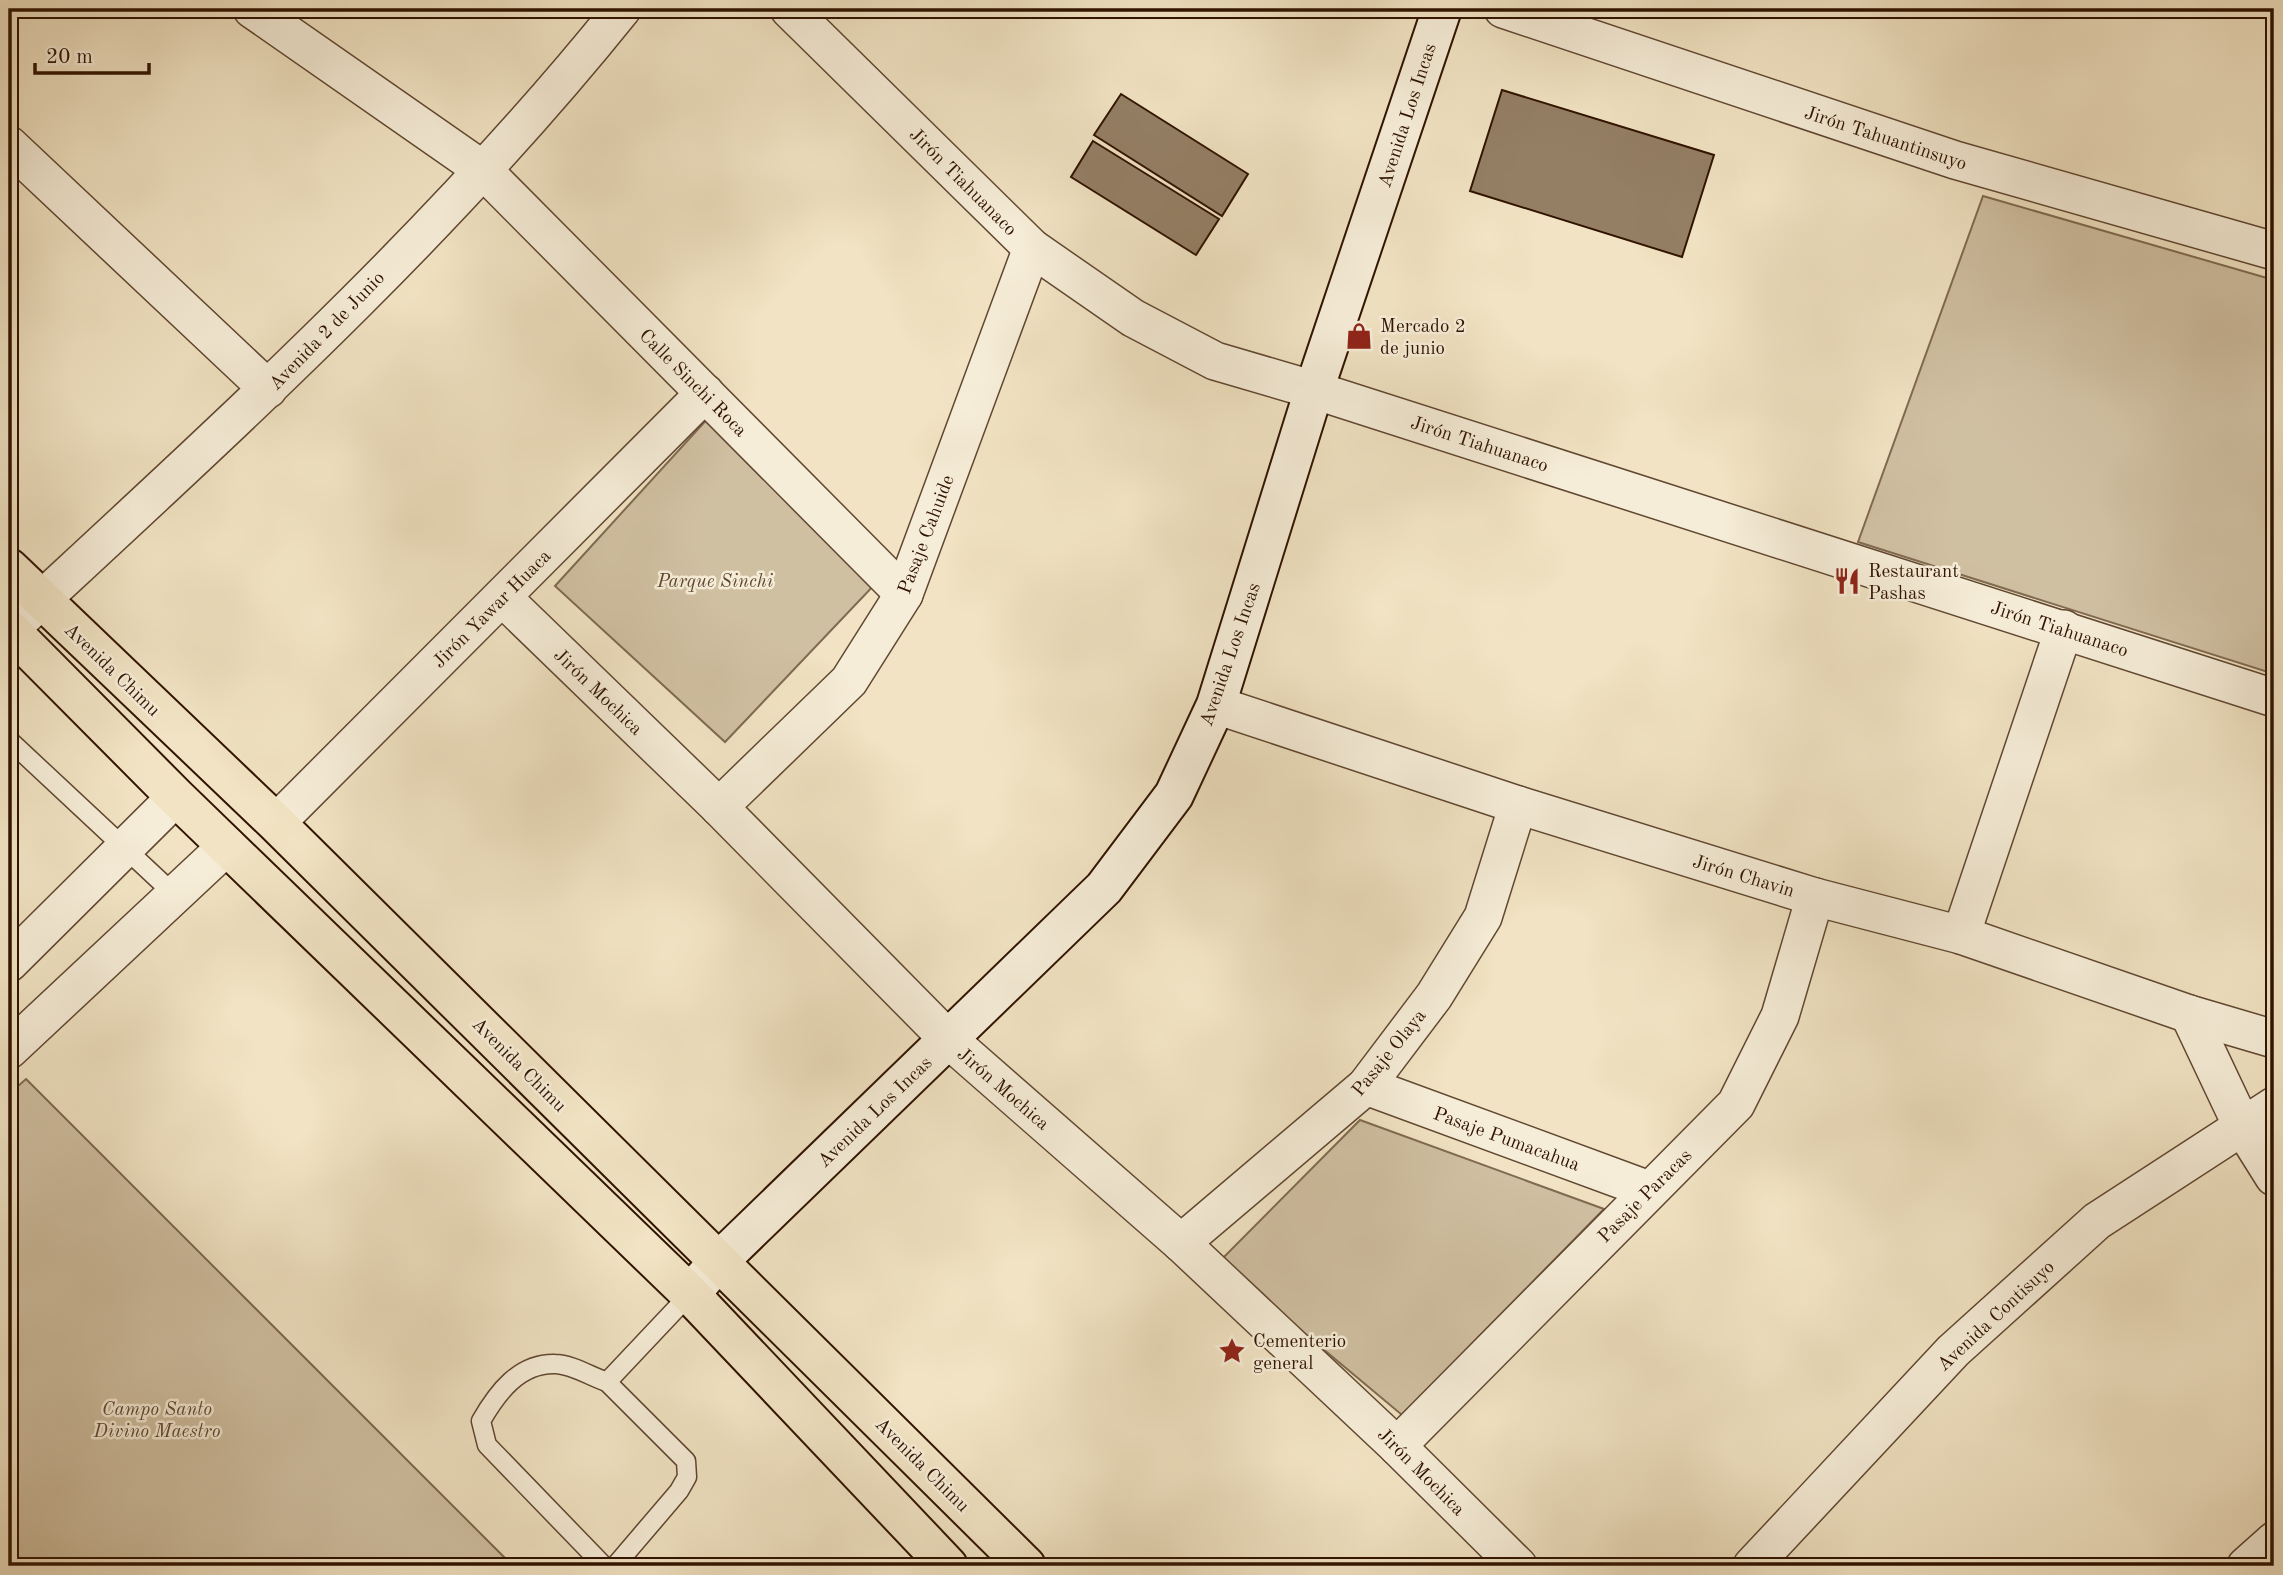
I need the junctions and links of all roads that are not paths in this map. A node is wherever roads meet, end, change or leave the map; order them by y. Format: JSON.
{"nodes":[{"id":1,"x":252,"y":9,"type":"edge"},
{"id":2,"x":621,"y":9,"type":"edge"},
{"id":3,"x":789,"y":9,"type":"edge"},
{"id":4,"x":1442,"y":9,"type":"edge"},
{"id":5,"x":1503,"y":9,"type":"edge"},
{"id":6,"x":9,"y":145,"type":"edge"},
{"id":7,"x":483,"y":170,"type":"junction"},
{"id":8,"x":1032,"y":248,"type":"junction"},
{"id":9,"x":2274,"y":251,"type":"edge"},
{"id":10,"x":268,"y":389,"type":"junction"},
{"id":11,"x":1314,"y":390,"type":"junction"},
{"id":12,"x":705,"y":393,"type":"junction"},
{"id":13,"x":9,"y":568,"type":"edge"},
{"id":14,"x":904,"y":594,"type":"junction"},
{"id":15,"x":502,"y":597,"type":"junction"},
{"id":16,"x":41,"y":600,"type":"junction"},
{"id":17,"x":2064,"y":629,"type":"junction"},
{"id":18,"x":9,"y":630,"type":"edge"},
{"id":19,"x":2274,"y":698,"type":"edge"},
{"id":20,"x":1216,"y":705,"type":"junction"},
{"id":21,"x":9,"y":740,"type":"edge"},
{"id":22,"x":176,"y":797,"type":"junction"},
{"id":23,"x":1518,"y":805,"type":"junction"},
{"id":24,"x":719,"y":807,"type":"junction"},
{"id":25,"x":276,"y":822,"type":"junction"},
{"id":26,"x":227,"y":846,"type":"junction"},
{"id":27,"x":124,"y":849,"type":"junction"},
{"id":28,"x":174,"y":895,"type":"junction"},
{"id":29,"x":1815,"y":897,"type":"junction"},
{"id":30,"x":1961,"y":935,"type":"junction"},
{"id":31,"x":9,"y":963,"type":"edge"},
{"id":32,"x":2189,"y":1014,"type":"junction"},
{"id":33,"x":948,"y":1039,"type":"junction"},
{"id":34,"x":2274,"y":1039,"type":"edge"},
{"id":35,"x":9,"y":1049,"type":"edge"},
{"id":36,"x":1366,"y":1086,"type":"junction"},
{"id":37,"x":2274,"y":1106,"type":"edge"},
{"id":38,"x":2242,"y":1126,"type":"junction"},
{"id":39,"x":2274,"y":1177,"type":"edge"},
{"id":40,"x":1649,"y":1191,"type":"junction"},
{"id":41,"x":1181,"y":1243,"type":"junction"},
{"id":42,"x":719,"y":1261,"type":"junction"},
{"id":43,"x":691,"y":1294,"type":"junction"},
{"id":44,"x":607,"y":1382,"type":"junction"},
{"id":45,"x":1397,"y":1446,"type":"junction"},
{"id":46,"x":2274,"y":1541,"type":"edge"},
{"id":47,"x":604,"y":1566,"type":"edge"},
{"id":48,"x":615,"y":1566,"type":"edge"},
{"id":49,"x":948,"y":1566,"type":"edge"},
{"id":50,"x":1026,"y":1566,"type":"edge"},
{"id":51,"x":1517,"y":1566,"type":"edge"},
{"id":52,"x":1752,"y":1566,"type":"edge"},
{"id":53,"x":2246,"y":1566,"type":"edge"}],
"edges":[{"from":1,"to":7,"type":"street","name":"Calle Sinchi Roca"},
{"from":2,"to":7,"type":"street","name":"Avenida 2 de Junio"},
{"from":3,"to":8,"type":"street","name":"Jirón Tiahuanaco"},
{"from":4,"to":11,"type":"street","name":"Avenida Los Incas"},
{"from":5,"to":9,"type":"street","name":"Jirón Tahuantinsuyo"},
{"from":6,"to":10,"type":"street"},
{"from":7,"to":10,"type":"street","name":"Avenida 2 de Junio"},
{"from":7,"to":12,"type":"street","name":"Calle Sinchi Roca"},
{"from":8,"to":11,"type":"street","name":"Jirón Tiahuanaco"},
{"from":8,"to":14,"type":"street","name":"Pasaje Cahuide"},
{"from":10,"to":16,"type":"street","name":"Avenida 2 de Junio"},
{"from":11,"to":17,"type":"street","name":"Jirón Tiahuanaco"},
{"from":11,"to":20,"type":"street","name":"Avenida Los Incas"},
{"from":12,"to":14,"type":"street","name":"Calle Sinchi Roca"},
{"from":12,"to":15,"type":"street","name":"Jirón Yawar Huaca"},
{"from":13,"to":16,"type":"main road","name":"Avenida Chimu"},
{"from":14,"to":24,"type":"street","name":"Pasaje Cahuide"},
{"from":15,"to":24,"type":"street","name":"Jirón Mochica"},
{"from":15,"to":25,"type":"street","name":"Jirón Yawar Huaca"},
{"from":16,"to":18,"type":"street","name":"Avenida 2 de Junio"},
{"from":16,"to":25,"type":"main road","name":"Avenida Chimu"},
{"from":17,"to":19,"type":"street","name":"Jirón Tiahuanaco"},
{"from":17,"to":30,"type":"street"},
{"from":18,"to":22,"type":"main road"},
{"from":20,"to":23,"type":"street","name":"Jirón Chavin"},
{"from":20,"to":33,"type":"street","name":"Avenida Los Incas"},
{"from":21,"to":27,"type":"lane"},
{"from":22,"to":26,"type":"main road"},
{"from":22,"to":27,"type":"street"},
{"from":23,"to":29,"type":"street","name":"Jirón Chavin"},
{"from":23,"to":36,"type":"street","name":"Pasaje Olaya"},
{"from":24,"to":33,"type":"street","name":"Jirón Mochica"},
{"from":25,"to":42,"type":"main road","name":"Avenida Chimu"},
{"from":26,"to":28,"type":"street"},
{"from":26,"to":43,"type":"main road"},
{"from":27,"to":28,"type":"lane"},
{"from":27,"to":31,"type":"street"},
{"from":28,"to":35,"type":"street"},
{"from":29,"to":30,"type":"street","name":"Jirón Chavin"},
{"from":29,"to":40,"type":"street","name":"Pasaje Paracas"},
{"from":30,"to":32,"type":"street","name":"Jirón Chavin"},
{"from":32,"to":34,"type":"street","name":"Jirón Chavin"},
{"from":32,"to":38,"type":"street"},
{"from":33,"to":41,"type":"street","name":"Jirón Mochica"},
{"from":33,"to":42,"type":"street","name":"Avenida Los Incas"},
{"from":36,"to":40,"type":"street","name":"Pasaje Pumacahua"},
{"from":36,"to":41,"type":"street","name":"Pasaje Olaya"},
{"from":37,"to":38,"type":"street","name":"Avenida Contisuyo"},
{"from":38,"to":39,"type":"street"},
{"from":38,"to":52,"type":"street","name":"Avenida Contisuyo"},
{"from":40,"to":45,"type":"street","name":"Pasaje Paracas"},
{"from":41,"to":45,"type":"street","name":"Jirón Mochica"},
{"from":42,"to":43,"type":"street","name":"Avenida Los Incas"},
{"from":42,"to":50,"type":"main road","name":"Avenida Chimu"},
{"from":43,"to":44,"type":"lane"},
{"from":43,"to":49,"type":"main road"},
{"from":44,"to":47,"type":"lane"},
{"from":44,"to":48,"type":"lane"},
{"from":45,"to":51,"type":"street","name":"Jirón Mochica"},
{"from":46,"to":53,"type":"street"}]}
